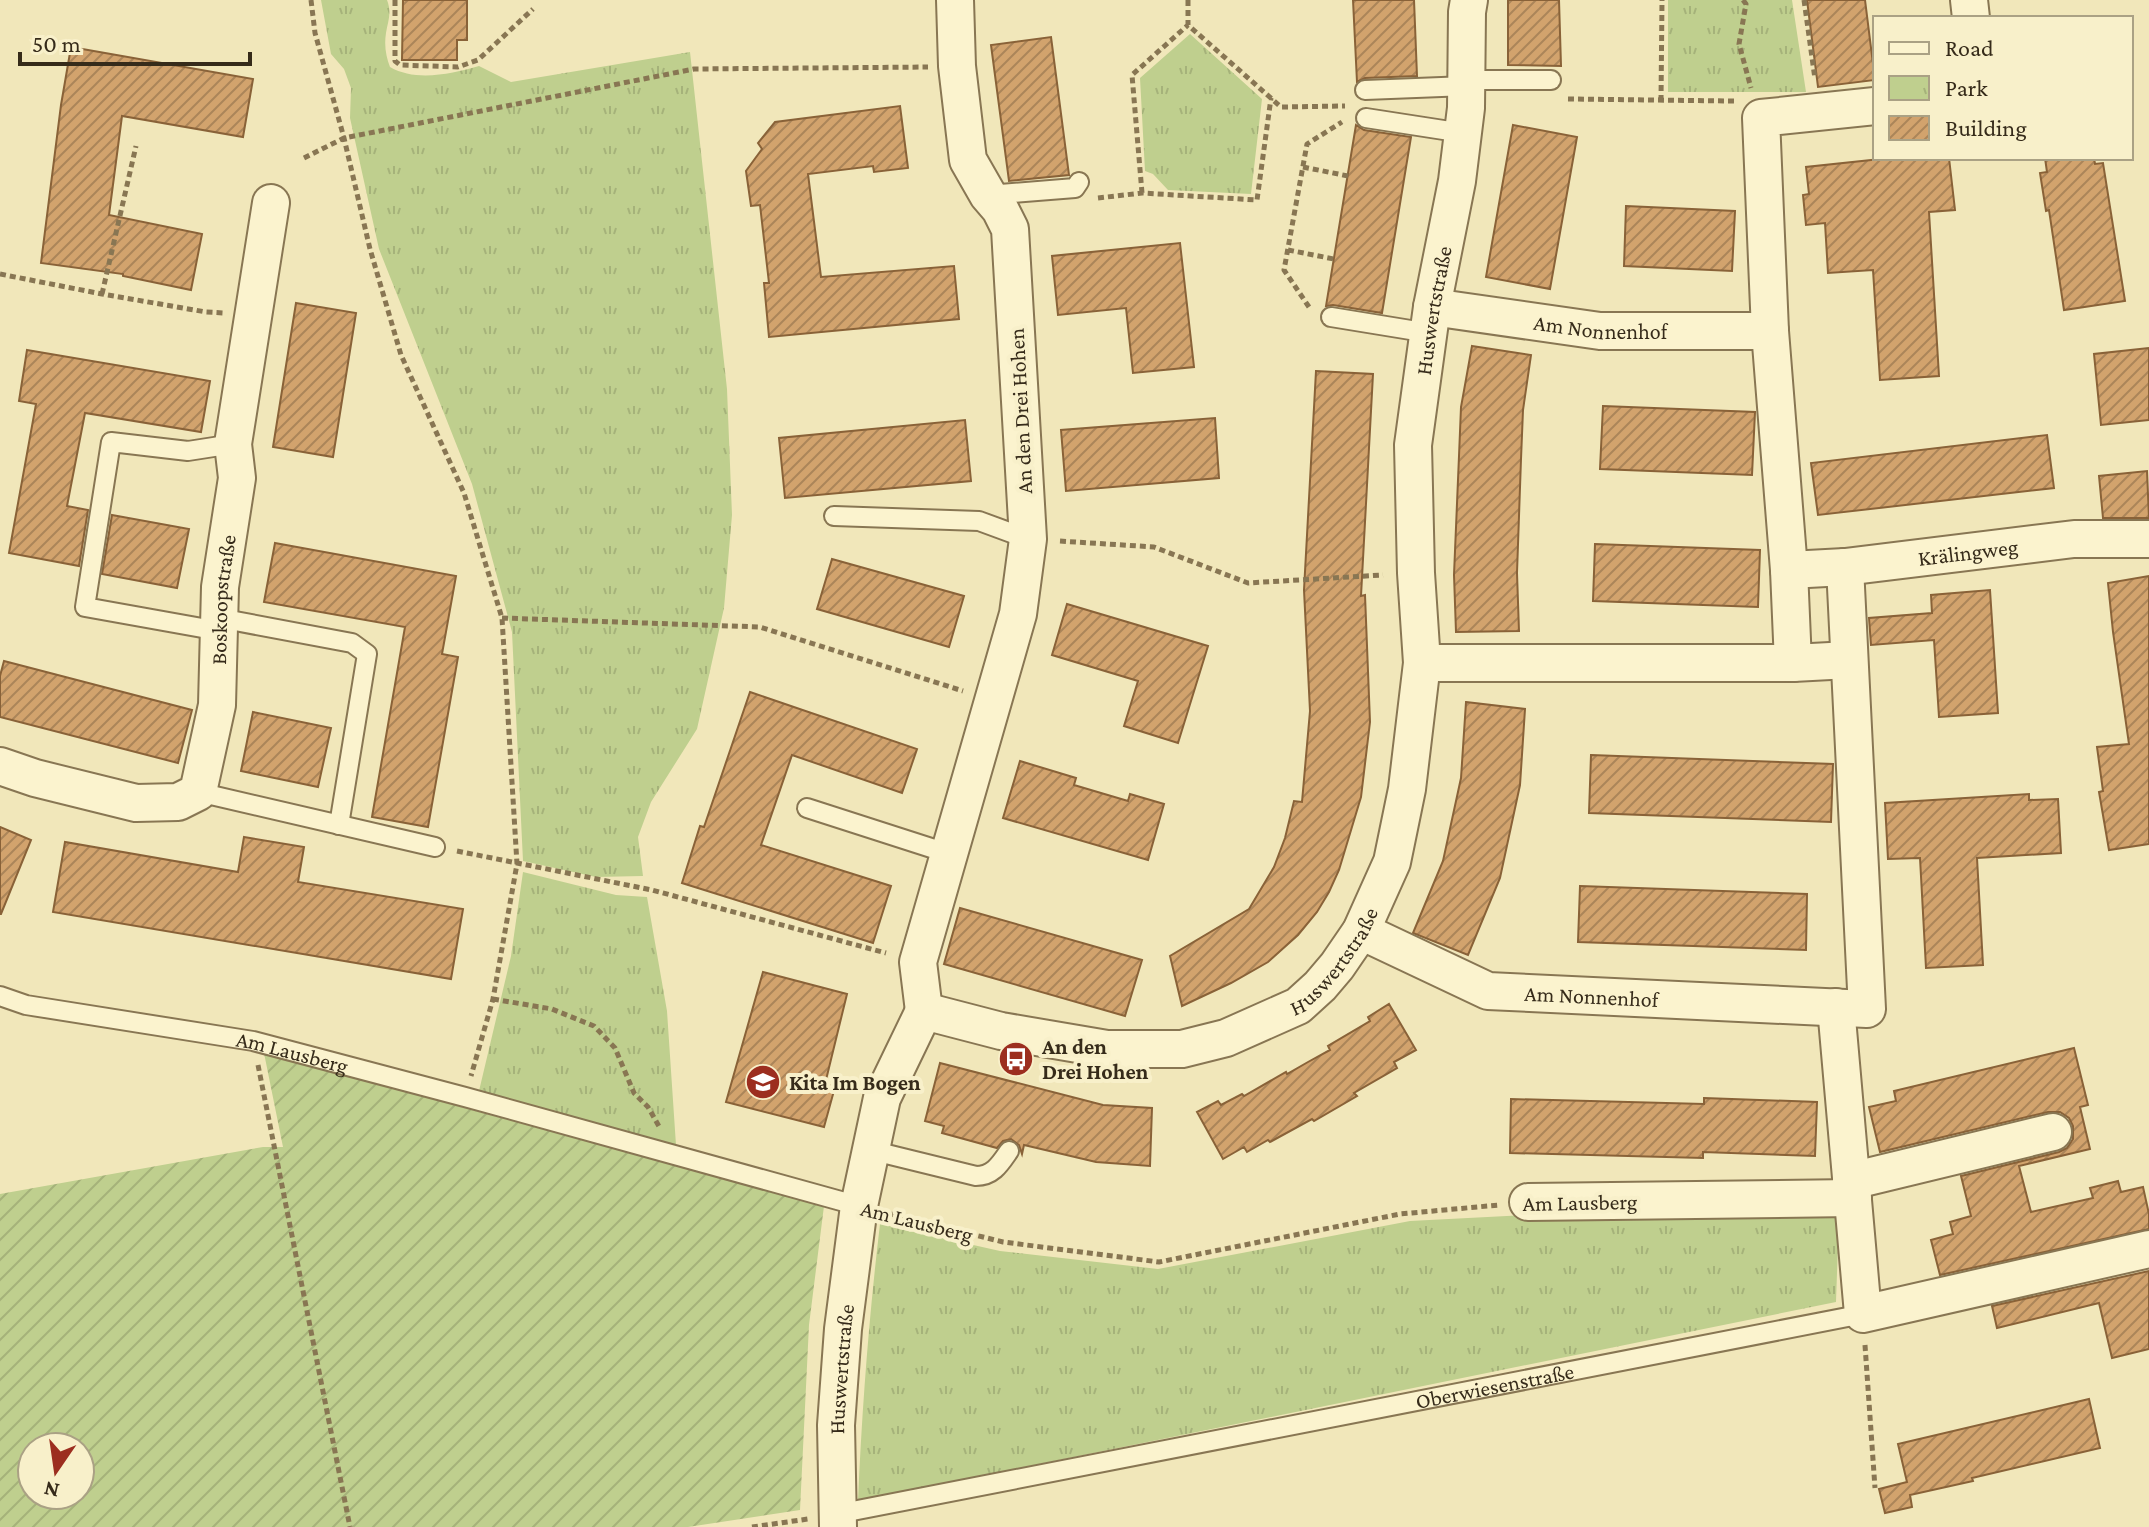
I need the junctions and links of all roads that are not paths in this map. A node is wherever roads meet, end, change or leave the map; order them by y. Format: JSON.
{"nodes":[{"id":1,"x":955,"y":0,"type":"edge"},
{"id":2,"x":1467,"y":4,"type":"edge"},
{"id":3,"x":1551,"y":80,"type":"dead end"},
{"id":4,"x":1467,"y":83,"type":"junction"},
{"id":5,"x":1365,"y":90,"type":"dead end"},
{"id":6,"x":1873,"y":106,"type":"edge"},
{"id":7,"x":1356,"y":114,"type":"road end"},
{"id":8,"x":1463,"y":133,"type":"junction"},
{"id":9,"x":1079,"y":182,"type":"dead end"},
{"id":10,"x":988,"y":195,"type":"junction"},
{"id":11,"x":271,"y":203,"type":"dead end"},
{"id":12,"x":1322,"y":316,"type":"road end"},
{"id":13,"x":1431,"y":320,"type":"junction"},
{"id":14,"x":1770,"y":331,"type":"junction"},
{"id":15,"x":233,"y":444,"type":"junction"},
{"id":16,"x":834,"y":516,"type":"dead end"},
{"id":17,"x":1028,"y":539,"type":"junction"},
{"id":18,"x":2149,"y":539,"type":"edge"},
{"id":19,"x":1845,"y":567,"type":"junction"},
{"id":20,"x":1789,"y":570,"type":"junction"},
{"id":21,"x":219,"y":624,"type":"junction"},
{"id":22,"x":1849,"y":660,"type":"junction"},
{"id":23,"x":1422,"y":663,"type":"junction"},
{"id":24,"x":1793,"y":663,"type":"junction"},
{"id":25,"x":0,"y":766,"type":"edge"},
{"id":26,"x":198,"y":792,"type":"junction"},
{"id":27,"x":807,"y":808,"type":"dead end"},
{"id":28,"x":339,"y":825,"type":"junction"},
{"id":29,"x":435,"y":847,"type":"road end"},
{"id":30,"x":950,"y":854,"type":"junction"},
{"id":31,"x":1361,"y":931,"type":"junction"},
{"id":32,"x":0,"y":996,"type":"edge"},
{"id":33,"x":1836,"y":1007,"type":"junction"},
{"id":34,"x":924,"y":1011,"type":"junction"},
{"id":35,"x":2053,"y":1132,"type":"dead end"},
{"id":36,"x":870,"y":1150,"type":"junction"},
{"id":37,"x":1009,"y":1151,"type":"dead end"},
{"id":38,"x":1852,"y":1190,"type":"junction"},
{"id":39,"x":1528,"y":1202,"type":"road end"},
{"id":40,"x":859,"y":1206,"type":"junction"},
{"id":41,"x":2149,"y":1249,"type":"edge"},
{"id":42,"x":1863,"y":1314,"type":"junction"},
{"id":43,"x":838,"y":1521,"type":"edge"}],
"edges":[{"from":1,"to":10,"type":"street","name":"An den Drei Hohen"},
{"from":2,"to":4,"type":"street","name":"Huswertstraße"},
{"from":3,"to":4,"type":"lane"},
{"from":4,"to":5,"type":"lane"},
{"from":4,"to":8,"type":"street","name":"Huswertstraße"},
{"from":6,"to":14,"type":"street"},
{"from":7,"to":8,"type":"lane"},
{"from":8,"to":13,"type":"street","name":"Huswertstraße"},
{"from":9,"to":10,"type":"lane"},
{"from":10,"to":17,"type":"street","name":"An den Drei Hohen"},
{"from":11,"to":15,"type":"street","name":"Boskoopstraße"},
{"from":12,"to":13,"type":"lane"},
{"from":13,"to":14,"type":"street","name":"Am Nonnenhof"},
{"from":13,"to":23,"type":"street","name":"Huswertstraße"},
{"from":14,"to":20,"type":"street"},
{"from":15,"to":21,"type":"street","name":"Boskoopstraße"},
{"from":15,"to":21,"type":"lane"},
{"from":16,"to":17,"type":"lane"},
{"from":17,"to":30,"type":"street","name":"An den Drei Hohen"},
{"from":18,"to":19,"type":"street","name":"Krälingweg"},
{"from":19,"to":20,"type":"street","name":"Krälingweg"},
{"from":19,"to":22,"type":"street","name":"Am Nonnenhof"},
{"from":20,"to":24,"type":"street"},
{"from":21,"to":26,"type":"street","name":"Boskoopstraße"},
{"from":21,"to":28,"type":"lane"},
{"from":22,"to":24,"type":"street"},
{"from":22,"to":33,"type":"street","name":"Am Nonnenhof"},
{"from":23,"to":24,"type":"street"},
{"from":23,"to":31,"type":"street","name":"Huswertstraße"},
{"from":25,"to":26,"type":"street"},
{"from":26,"to":28,"type":"lane"},
{"from":27,"to":30,"type":"lane"},
{"from":28,"to":29,"type":"lane"},
{"from":30,"to":34,"type":"street","name":"An den Drei Hohen"},
{"from":31,"to":33,"type":"street","name":"Am Nonnenhof"},
{"from":31,"to":34,"type":"street","name":"Huswertstraße"},
{"from":32,"to":40,"type":"lane","name":"Am Lausberg"},
{"from":33,"to":38,"type":"street"},
{"from":34,"to":36,"type":"street","name":"Huswertstraße"},
{"from":35,"to":38,"type":"street"},
{"from":36,"to":37,"type":"lane"},
{"from":36,"to":40,"type":"street","name":"Huswertstraße"},
{"from":38,"to":39,"type":"street","name":"Am Lausberg"},
{"from":38,"to":42,"type":"street"},
{"from":40,"to":43,"type":"street","name":"Huswertstraße"},
{"from":41,"to":42,"type":"street","name":"Oberwiesenstraße"},
{"from":42,"to":43,"type":"lane","name":"Oberwiesenstraße"}]}
